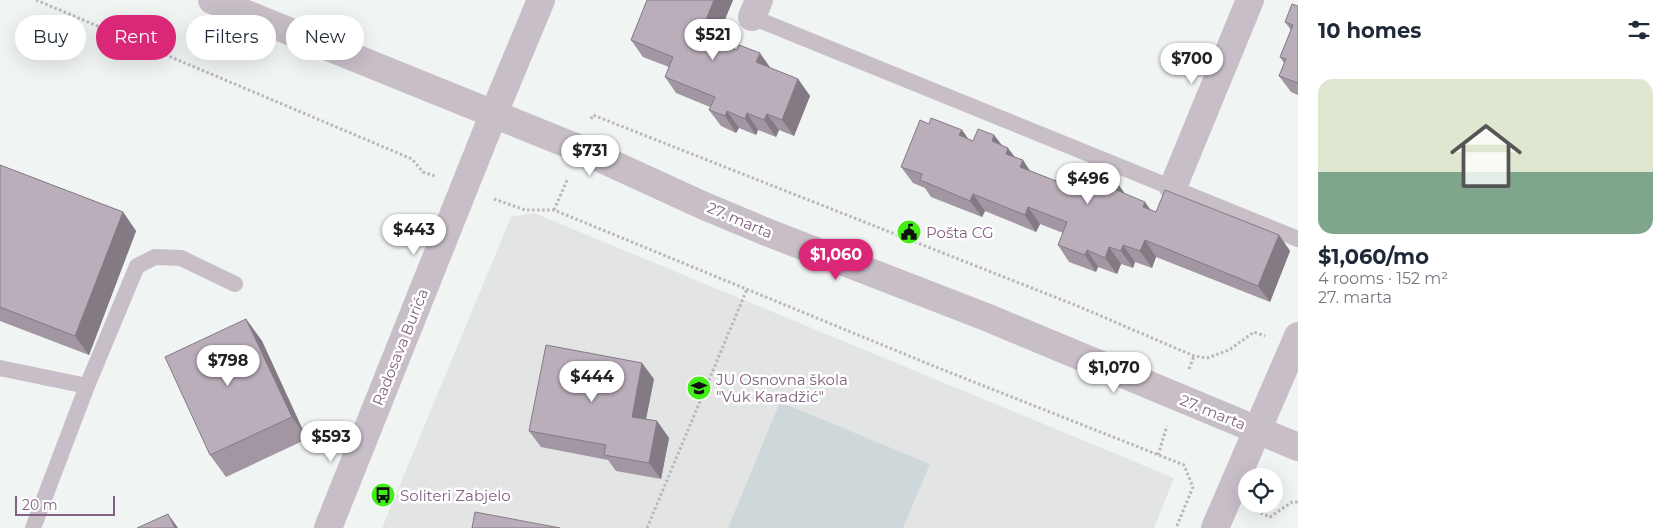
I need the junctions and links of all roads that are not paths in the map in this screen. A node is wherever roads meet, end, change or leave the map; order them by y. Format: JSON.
{"nodes":[{"id":1,"x":212,"y":0,"type":"edge"},
{"id":2,"x":542,"y":0,"type":"edge"},
{"id":3,"x":1250,"y":0,"type":"edge"},
{"id":4,"x":756,"y":8,"type":"edge"},
{"id":5,"x":494,"y":113,"type":"junction"},
{"id":6,"x":1173,"y":187,"type":"junction"},
{"id":7,"x":1298,"y":238,"type":"edge"},
{"id":8,"x":235,"y":284,"type":"dead end"},
{"id":9,"x":1298,"y":336,"type":"edge"},
{"id":10,"x":0,"y":368,"type":"edge"},
{"id":11,"x":87,"y":386,"type":"junction"},
{"id":12,"x":1258,"y":430,"type":"junction"},
{"id":13,"x":1298,"y":447,"type":"edge"},
{"id":14,"x":33,"y":528,"type":"edge"},
{"id":15,"x":328,"y":528,"type":"edge"},
{"id":16,"x":1215,"y":528,"type":"edge"}],
"edges":[{"from":1,"to":5,"type":"street","name":"27. marta"},
{"from":2,"to":5,"type":"street","name":"Radosava Burića"},
{"from":3,"to":6,"type":"street"},
{"from":4,"to":6,"type":"lane"},
{"from":5,"to":12,"type":"street","name":"27. marta"},
{"from":5,"to":15,"type":"street","name":"Radosava Burića"},
{"from":6,"to":7,"type":"lane"},
{"from":8,"to":11,"type":"lane"},
{"from":9,"to":12,"type":"street"},
{"from":10,"to":11,"type":"lane"},
{"from":11,"to":14,"type":"lane"},
{"from":12,"to":13,"type":"street","name":"27. marta"},
{"from":12,"to":16,"type":"street"}]}
